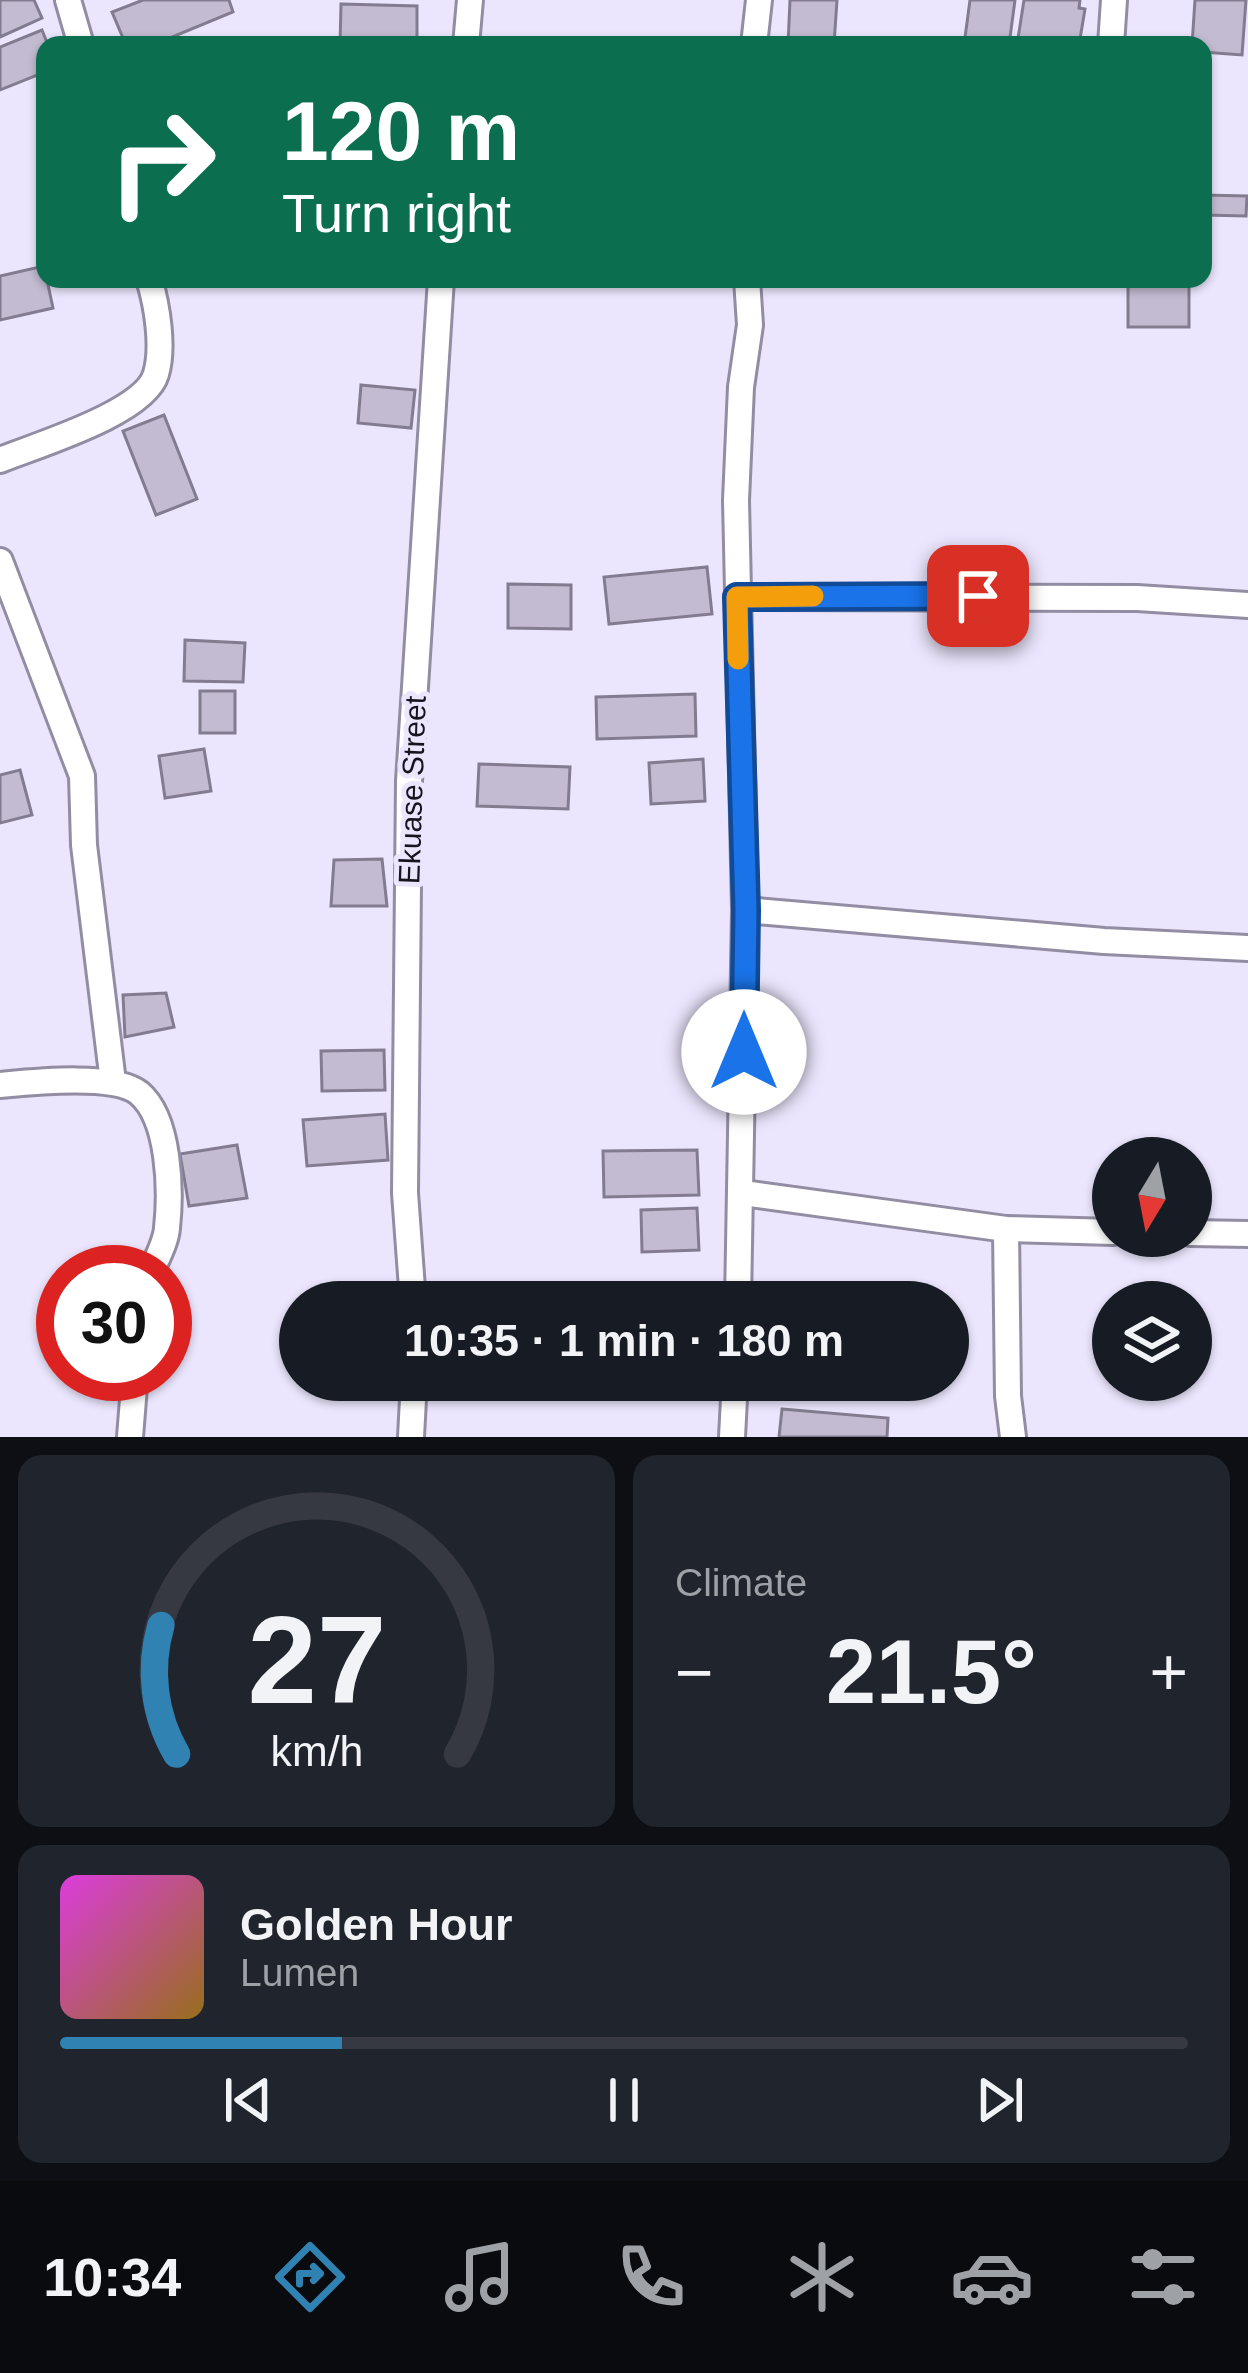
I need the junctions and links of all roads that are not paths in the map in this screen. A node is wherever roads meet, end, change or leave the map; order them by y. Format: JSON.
{"nodes":[{"id":1,"x":68,"y":0,"type":"edge"},
{"id":2,"x":470,"y":0,"type":"edge"},
{"id":3,"x":759,"y":0,"type":"edge"},
{"id":4,"x":1114,"y":0,"type":"edge"},
{"id":5,"x":78,"y":36,"type":"edge"},
{"id":6,"x":467,"y":36,"type":"edge"},
{"id":7,"x":755,"y":36,"type":"edge"},
{"id":8,"x":1112,"y":36,"type":"edge"},
{"id":9,"x":150,"y":288,"type":"edge"},
{"id":10,"x":440,"y":288,"type":"edge"},
{"id":11,"x":748,"y":288,"type":"edge"},
{"id":12,"x":0,"y":460,"type":"edge"},
{"id":13,"x":0,"y":561,"type":"edge"},
{"id":14,"x":737,"y":597,"type":"junction"},
{"id":15,"x":1248,"y":605,"type":"edge"},
{"id":16,"x":746,"y":910,"type":"junction"},
{"id":17,"x":1248,"y":948,"type":"edge"},
{"id":18,"x":113,"y":1082,"type":"junction"},
{"id":19,"x":0,"y":1085,"type":"edge"},
{"id":20,"x":743,"y":1193,"type":"junction"},
{"id":21,"x":1006,"y":1229,"type":"junction"},
{"id":22,"x":1092,"y":1231,"type":"edge"},
{"id":23,"x":1212,"y":1234,"type":"edge"},
{"id":24,"x":1248,"y":1234,"type":"edge"},
{"id":25,"x":162,"y":1245,"type":"edge"},
{"id":26,"x":411,"y":1281,"type":"edge"},
{"id":27,"x":739,"y":1281,"type":"edge"},
{"id":28,"x":133,"y":1401,"type":"edge"},
{"id":29,"x":413,"y":1401,"type":"edge"},
{"id":30,"x":734,"y":1401,"type":"edge"},
{"id":31,"x":130,"y":1437,"type":"edge"},
{"id":32,"x":411,"y":1437,"type":"edge"},
{"id":33,"x":732,"y":1437,"type":"edge"},
{"id":34,"x":1013,"y":1437,"type":"edge"}],
"edges":[{"from":1,"to":5,"type":"street"},
{"from":2,"to":6,"type":"street"},
{"from":3,"to":7,"type":"street"},
{"from":4,"to":8,"type":"street"},
{"from":9,"to":12,"type":"street"},
{"from":10,"to":26,"type":"street","name":"Ekuase Street"},
{"from":11,"to":14,"type":"street"},
{"from":13,"to":18,"type":"street"},
{"from":14,"to":15,"type":"street"},
{"from":14,"to":16,"type":"street"},
{"from":16,"to":17,"type":"street"},
{"from":16,"to":20,"type":"street"},
{"from":18,"to":19,"type":"street"},
{"from":18,"to":25,"type":"street"},
{"from":20,"to":21,"type":"street"},
{"from":20,"to":27,"type":"street"},
{"from":21,"to":22,"type":"street"},
{"from":21,"to":34,"type":"street"},
{"from":23,"to":24,"type":"street"},
{"from":28,"to":31,"type":"street"},
{"from":29,"to":32,"type":"street"},
{"from":30,"to":33,"type":"street"}]}
